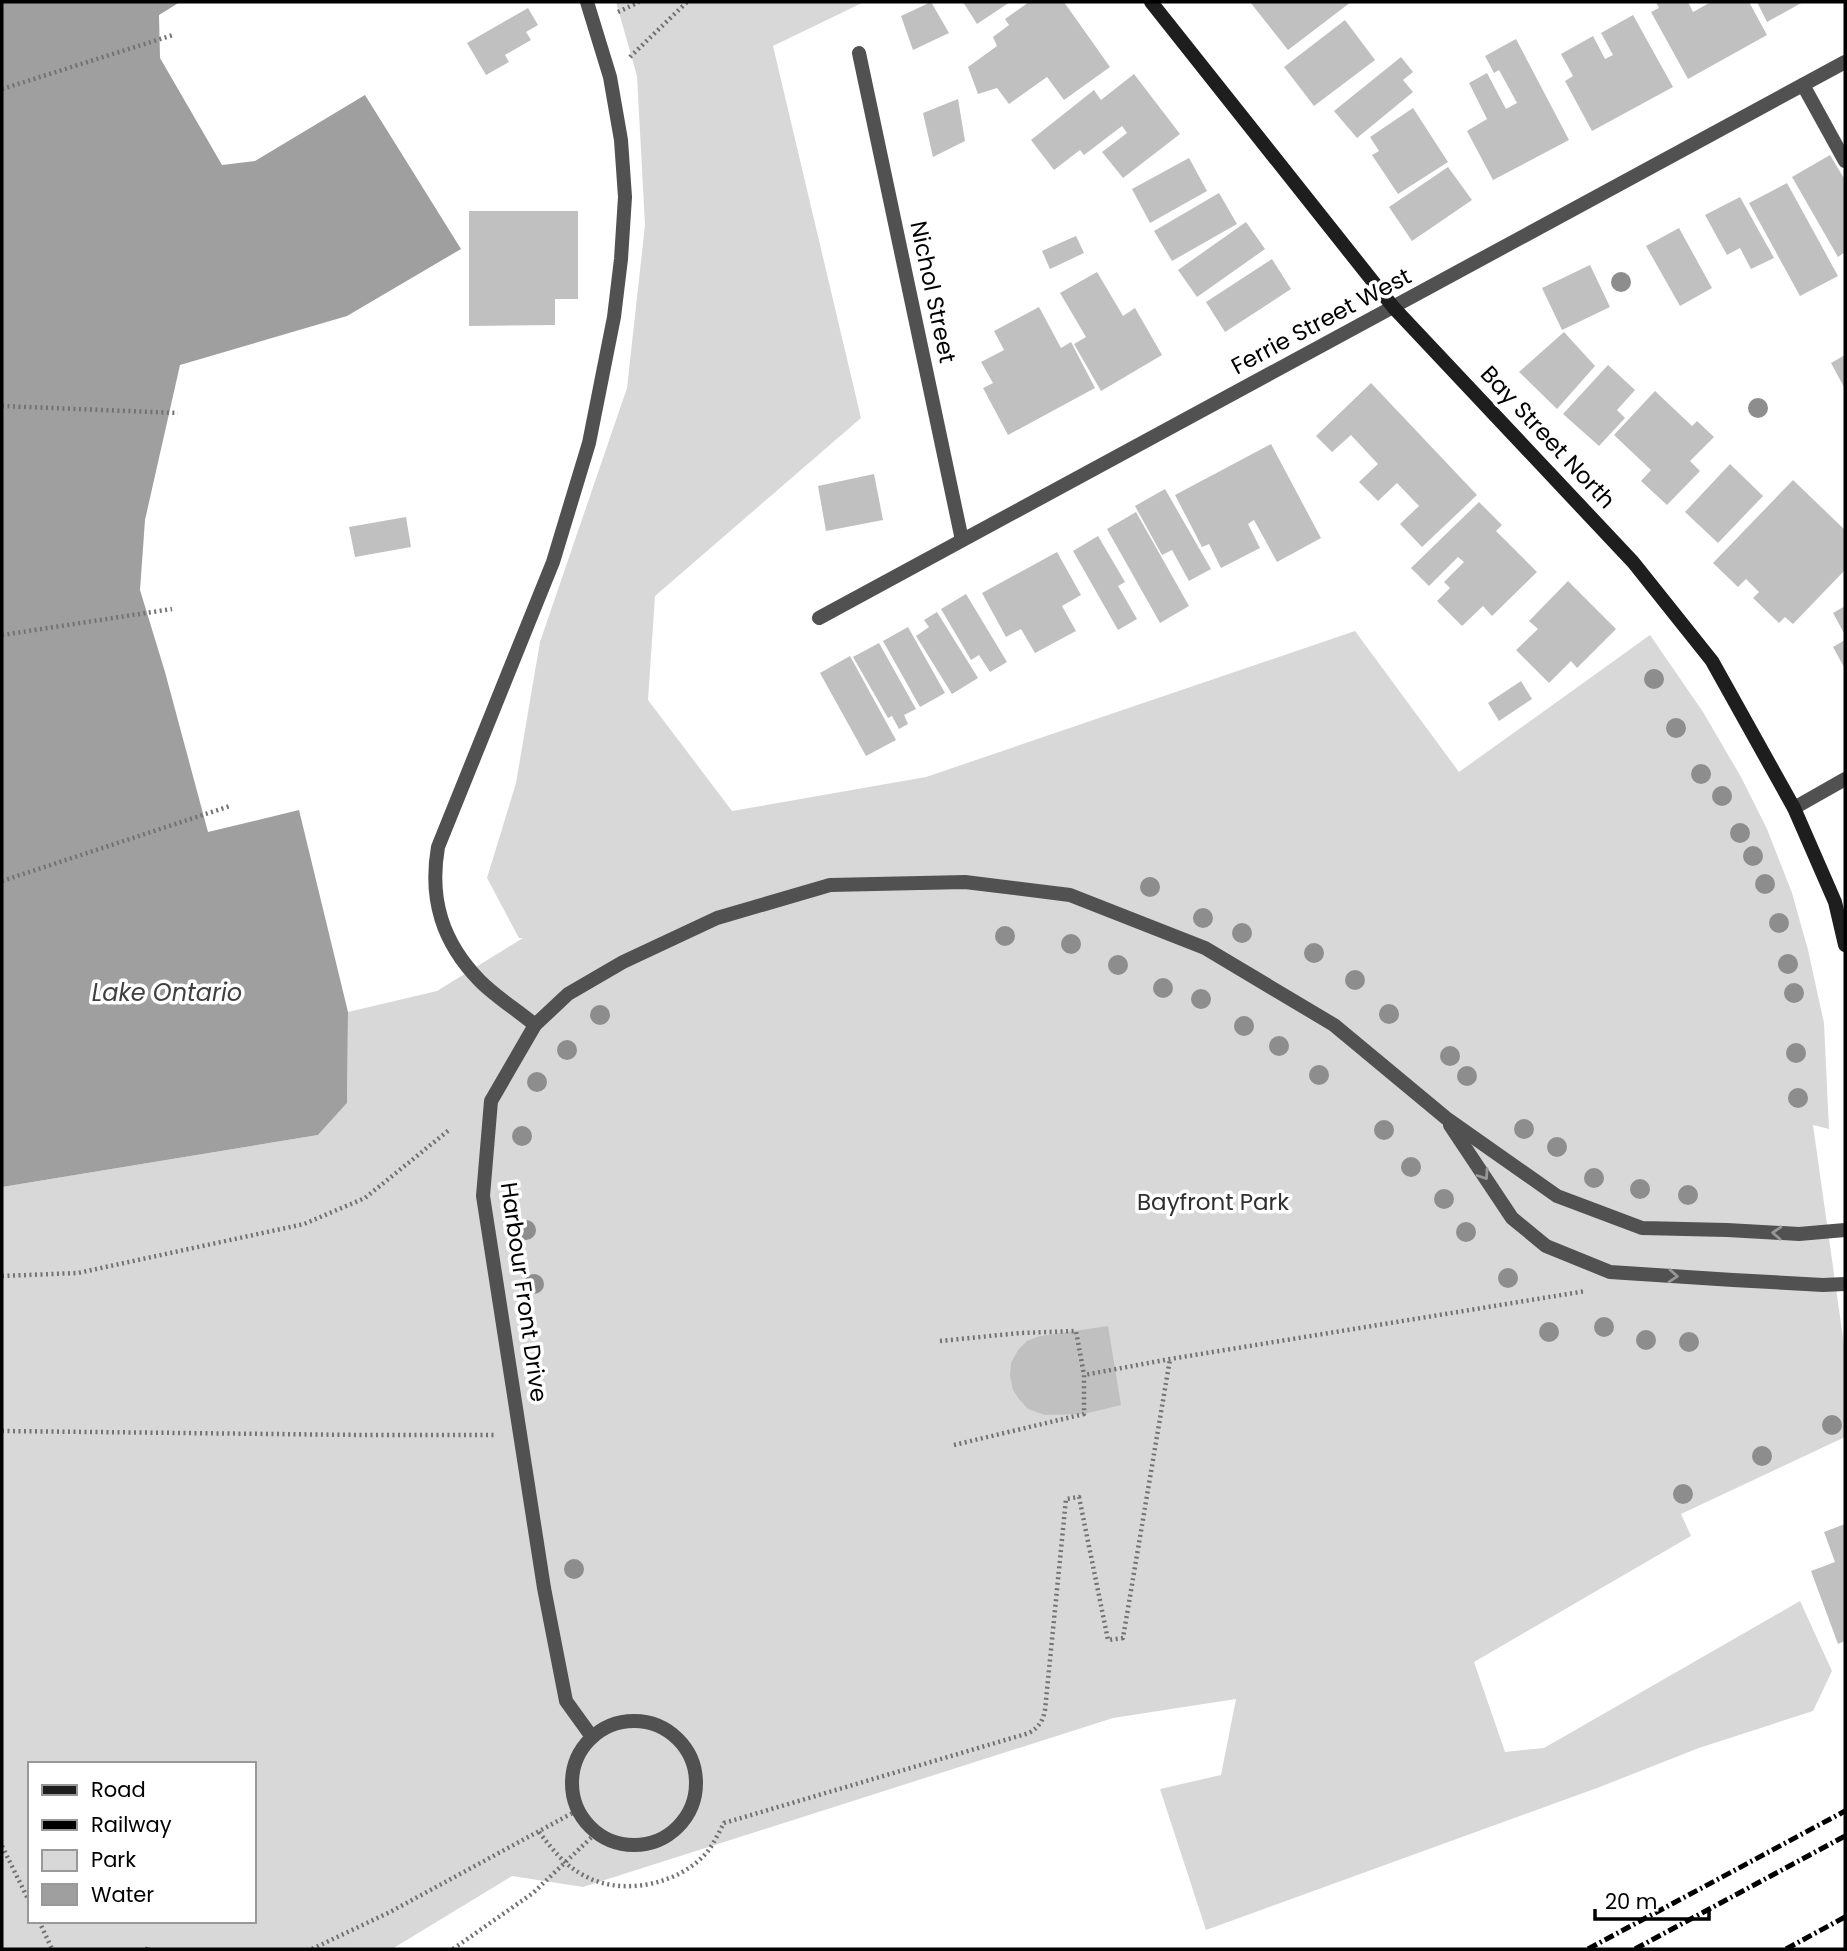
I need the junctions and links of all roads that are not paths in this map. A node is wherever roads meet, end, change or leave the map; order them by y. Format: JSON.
{"nodes":[{"id":1,"x":587,"y":2,"type":"edge"},
{"id":2,"x":1151,"y":2,"type":"edge"},
{"id":3,"x":859,"y":53,"type":"dead end"},
{"id":4,"x":1845,"y":62,"type":"edge"},
{"id":5,"x":1803,"y":85,"type":"junction"},
{"id":6,"x":1845,"y":160,"type":"edge"},
{"id":7,"x":1394,"y":308,"type":"junction"},
{"id":8,"x":962,"y":540,"type":"junction"},
{"id":9,"x":819,"y":618,"type":"dead end"},
{"id":10,"x":1845,"y":779,"type":"edge"},
{"id":11,"x":1794,"y":807,"type":"junction"},
{"id":12,"x":1845,"y":945,"type":"edge"},
{"id":13,"x":535,"y":1025,"type":"junction"},
{"id":14,"x":1446,"y":1118,"type":"junction"},
{"id":15,"x":1845,"y":1230,"type":"edge"},
{"id":16,"x":1845,"y":1284,"type":"edge"},
{"id":17,"x":592,"y":1737,"type":"junction"}],
"edges":[{"from":1,"to":13,"type":"street"},
{"from":2,"to":7,"type":"street","name":"Bay Street North"},
{"from":3,"to":8,"type":"street","name":"Nichol Street"},
{"from":4,"to":5,"type":"street","name":"Ferrie Street West"},
{"from":5,"to":6,"type":"street"},
{"from":5,"to":7,"type":"street","name":"Ferrie Street West"},
{"from":7,"to":8,"type":"street","name":"Ferrie Street West"},
{"from":7,"to":11,"type":"street","name":"Bay Street North"},
{"from":8,"to":9,"type":"street","name":"Ferrie Street West"},
{"from":10,"to":11,"type":"street"},
{"from":11,"to":12,"type":"street","name":"Bay Street North"},
{"from":13,"to":14,"type":"street","name":"Harbour Front Drive"},
{"from":13,"to":17,"type":"street","name":"Harbour Front Drive"},
{"from":15,"to":14,"type":"street","name":"Harbour Front Drive","one_way":true},
{"from":14,"to":16,"type":"street","name":"Harbour Front Drive","one_way":true},
{"from":17,"to":17,"type":"street"}]}
